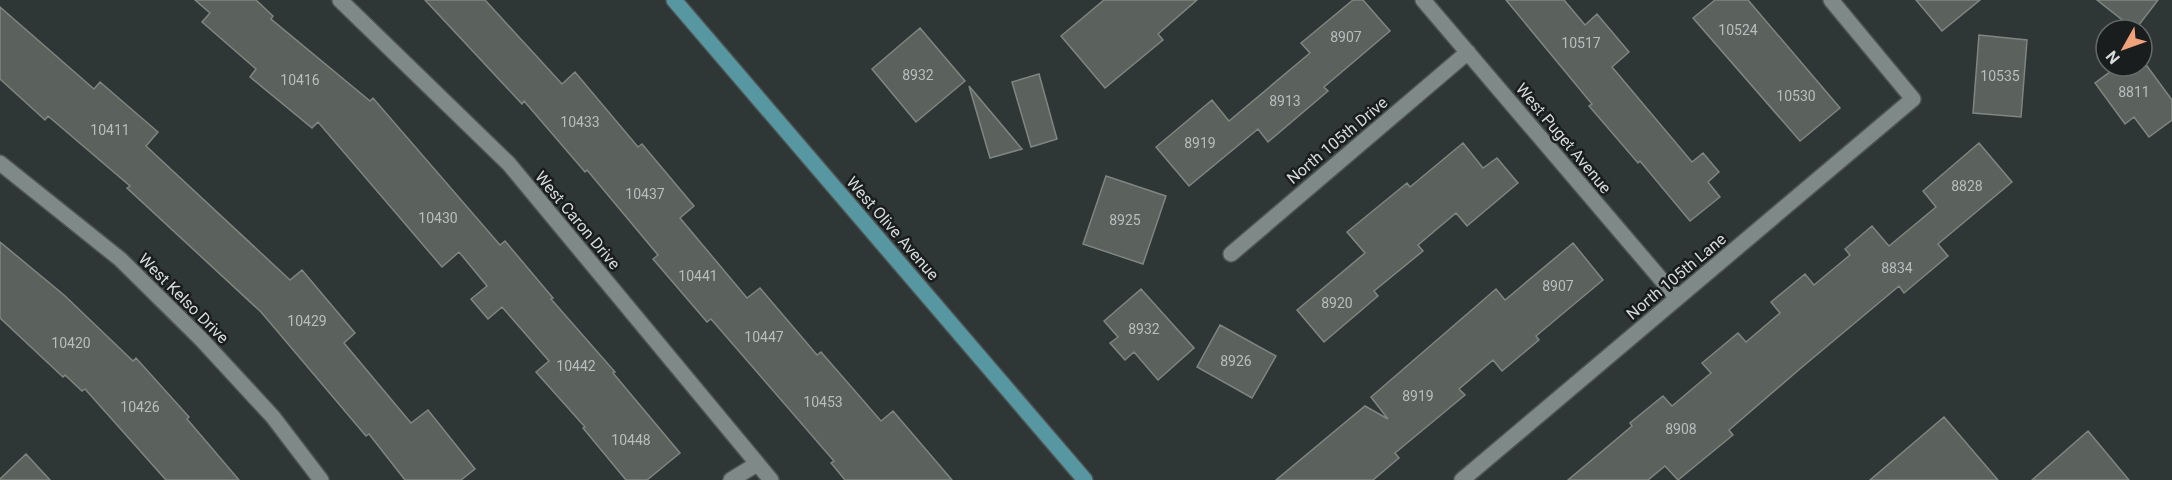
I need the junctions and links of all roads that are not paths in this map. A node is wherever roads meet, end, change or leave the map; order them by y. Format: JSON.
{"nodes":[{"id":1,"x":340,"y":0,"type":"edge"},
{"id":2,"x":674,"y":0,"type":"edge"},
{"id":3,"x":1423,"y":0,"type":"edge"},
{"id":4,"x":1831,"y":0,"type":"edge"},
{"id":5,"x":1468,"y":52,"type":"junction"},
{"id":6,"x":0,"y":163,"type":"edge"},
{"id":7,"x":1231,"y":254,"type":"dead end"},
{"id":8,"x":1677,"y":298,"type":"junction"},
{"id":9,"x":757,"y":464,"type":"junction"},
{"id":10,"x":321,"y":480,"type":"edge"},
{"id":11,"x":731,"y":480,"type":"edge"},
{"id":12,"x":771,"y":480,"type":"edge"},
{"id":13,"x":1085,"y":480,"type":"edge"},
{"id":14,"x":1462,"y":480,"type":"edge"}],
"edges":[{"from":1,"to":9,"type":"street","name":"West Caron Drive"},
{"from":2,"to":13,"type":"main road","name":"West Olive Avenue"},
{"from":3,"to":5,"type":"street","name":"West Puget Avenue"},
{"from":4,"to":8,"type":"street","name":"North 105th Lane"},
{"from":5,"to":7,"type":"street","name":"North 105th Drive"},
{"from":5,"to":8,"type":"street","name":"West Puget Avenue"},
{"from":6,"to":10,"type":"street","name":"West Kelso Drive"},
{"from":8,"to":14,"type":"street","name":"North 105th Lane"},
{"from":9,"to":11,"type":"street"},
{"from":9,"to":12,"type":"street","name":"West Caron Drive"}]}
